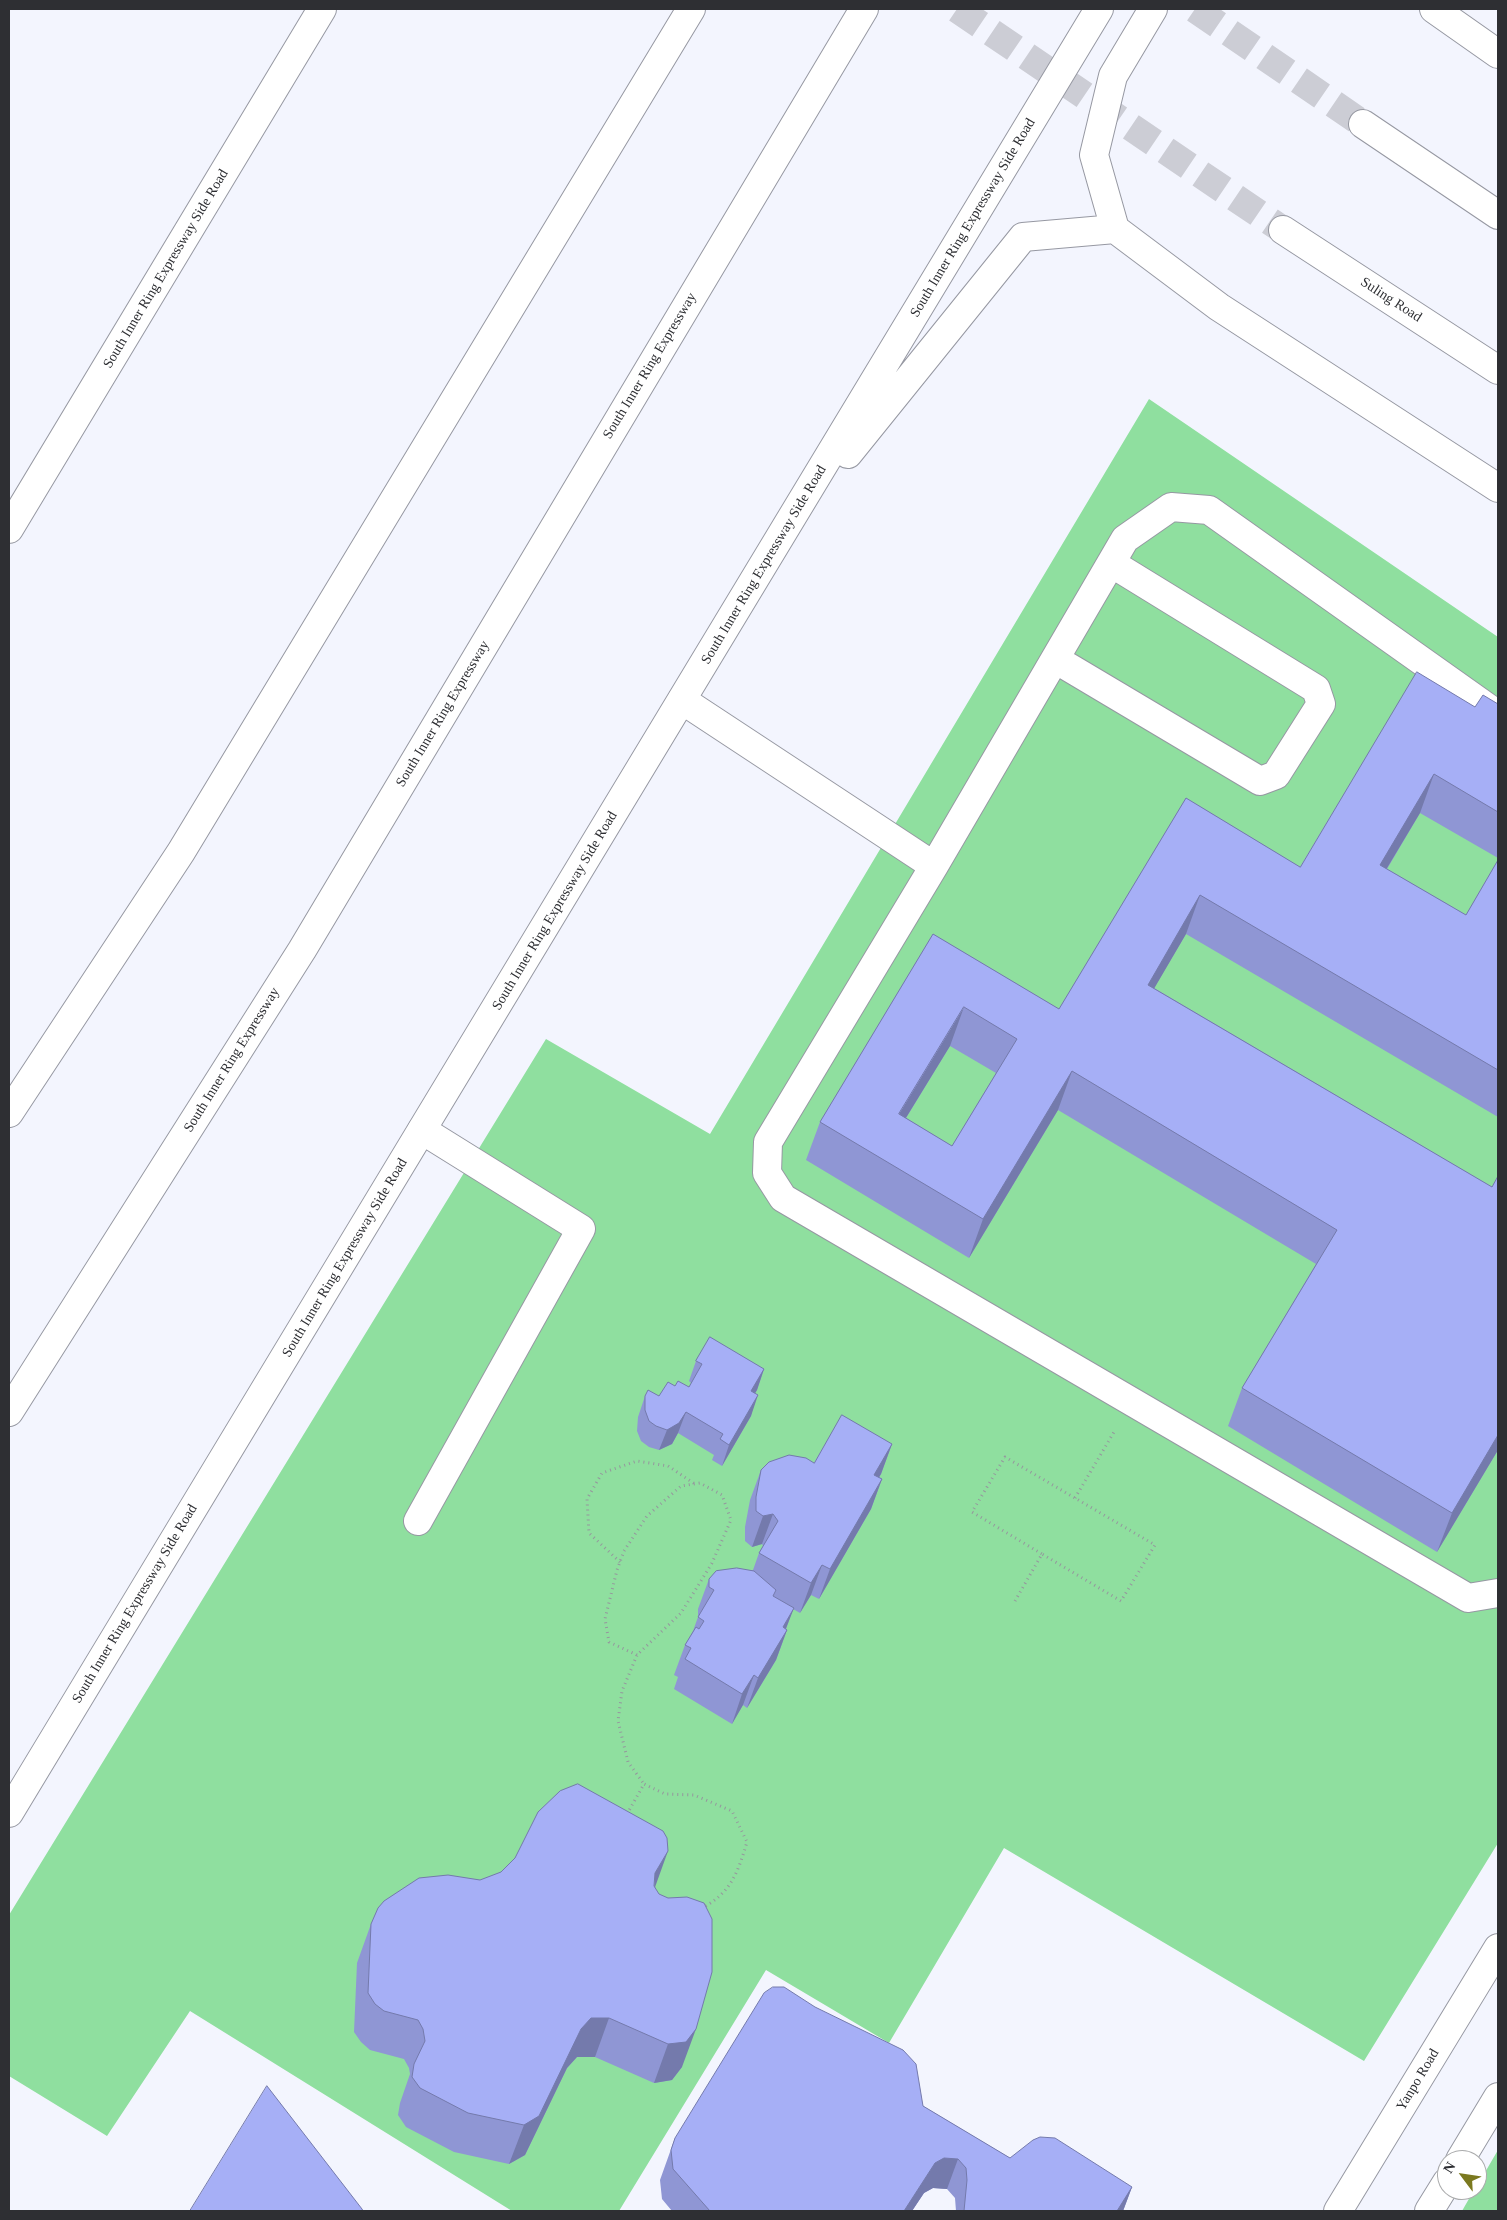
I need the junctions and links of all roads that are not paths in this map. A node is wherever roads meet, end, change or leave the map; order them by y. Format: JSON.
{"nodes":[{"id":1,"x":306,"y":9,"type":"edge"},
{"id":2,"x":322,"y":9,"type":"edge"},
{"id":3,"x":691,"y":9,"type":"edge"},
{"id":4,"x":864,"y":9,"type":"edge"},
{"id":5,"x":1099,"y":9,"type":"edge"},
{"id":6,"x":1153,"y":9,"type":"edge"},
{"id":7,"x":1434,"y":9,"type":"edge"},
{"id":8,"x":1498,"y":54,"type":"edge"},
{"id":9,"x":285,"y":71,"type":"junction"},
{"id":10,"x":1363,"y":124,"type":"tunnel mouth"},
{"id":11,"x":1498,"y":215,"type":"edge"},
{"id":12,"x":1115,"y":229,"type":"junction"},
{"id":13,"x":1283,"y":230,"type":"tunnel mouth"},
{"id":14,"x":1498,"y":370,"type":"edge"},
{"id":15,"x":1498,"y":488,"type":"edge"},
{"id":16,"x":9,"y":529,"type":"edge"},
{"id":17,"x":784,"y":533,"type":"junction"},
{"id":18,"x":1111,"y":563,"type":"junction"},
{"id":19,"x":1055,"y":660,"type":"junction"},
{"id":20,"x":682,"y":700,"type":"junction"},
{"id":21,"x":1498,"y":715,"type":"edge"},
{"id":22,"x":934,"y":866,"type":"junction"},
{"id":23,"x":9,"y":1113,"type":"edge"},
{"id":24,"x":422,"y":1130,"type":"junction"},
{"id":25,"x":9,"y":1412,"type":"edge"},
{"id":26,"x":418,"y":1521,"type":"dead end"},
{"id":27,"x":1498,"y":1593,"type":"edge"},
{"id":28,"x":9,"y":1813,"type":"edge"},
{"id":29,"x":1498,"y":1948,"type":"edge"},
{"id":30,"x":1498,"y":2097,"type":"edge"},
{"id":31,"x":1466,"y":2150,"type":"edge"},
{"id":32,"x":1437,"y":2198,"type":"edge"},
{"id":33,"x":1338,"y":2211,"type":"edge"},
{"id":34,"x":1429,"y":2211,"type":"edge"}],
"edges":[{"from":1,"to":9,"type":"main road"},
{"from":2,"to":9,"type":"main road","name":"South Inner Ring Expressway Side Road"},
{"from":3,"to":23,"type":"main road"},
{"from":4,"to":25,"type":"main road","name":"South Inner Ring Expressway"},
{"from":5,"to":17,"type":"main road","name":"South Inner Ring Expressway Side Road"},
{"from":6,"to":12,"type":"main road"},
{"from":7,"to":8,"type":"main road"},
{"from":9,"to":16,"type":"main road","name":"South Inner Ring Expressway Side Road"},
{"from":10,"to":11,"type":"main road"},
{"from":12,"to":15,"type":"main road"},
{"from":12,"to":17,"type":"main road"},
{"from":13,"to":14,"type":"main road","name":"Suling Road"},
{"from":17,"to":20,"type":"main road","name":"South Inner Ring Expressway Side Road"},
{"from":18,"to":19,"type":"main road"},
{"from":18,"to":19,"type":"main road"},
{"from":18,"to":21,"type":"main road"},
{"from":19,"to":22,"type":"main road"},
{"from":20,"to":22,"type":"main road"},
{"from":20,"to":24,"type":"main road","name":"South Inner Ring Expressway Side Road"},
{"from":22,"to":27,"type":"main road"},
{"from":24,"to":26,"type":"main road"},
{"from":24,"to":28,"type":"main road","name":"South Inner Ring Expressway Side Road"},
{"from":29,"to":33,"type":"main road","name":"Yanpo Road"},
{"from":30,"to":31,"type":"main road"},
{"from":32,"to":34,"type":"main road"}]}
